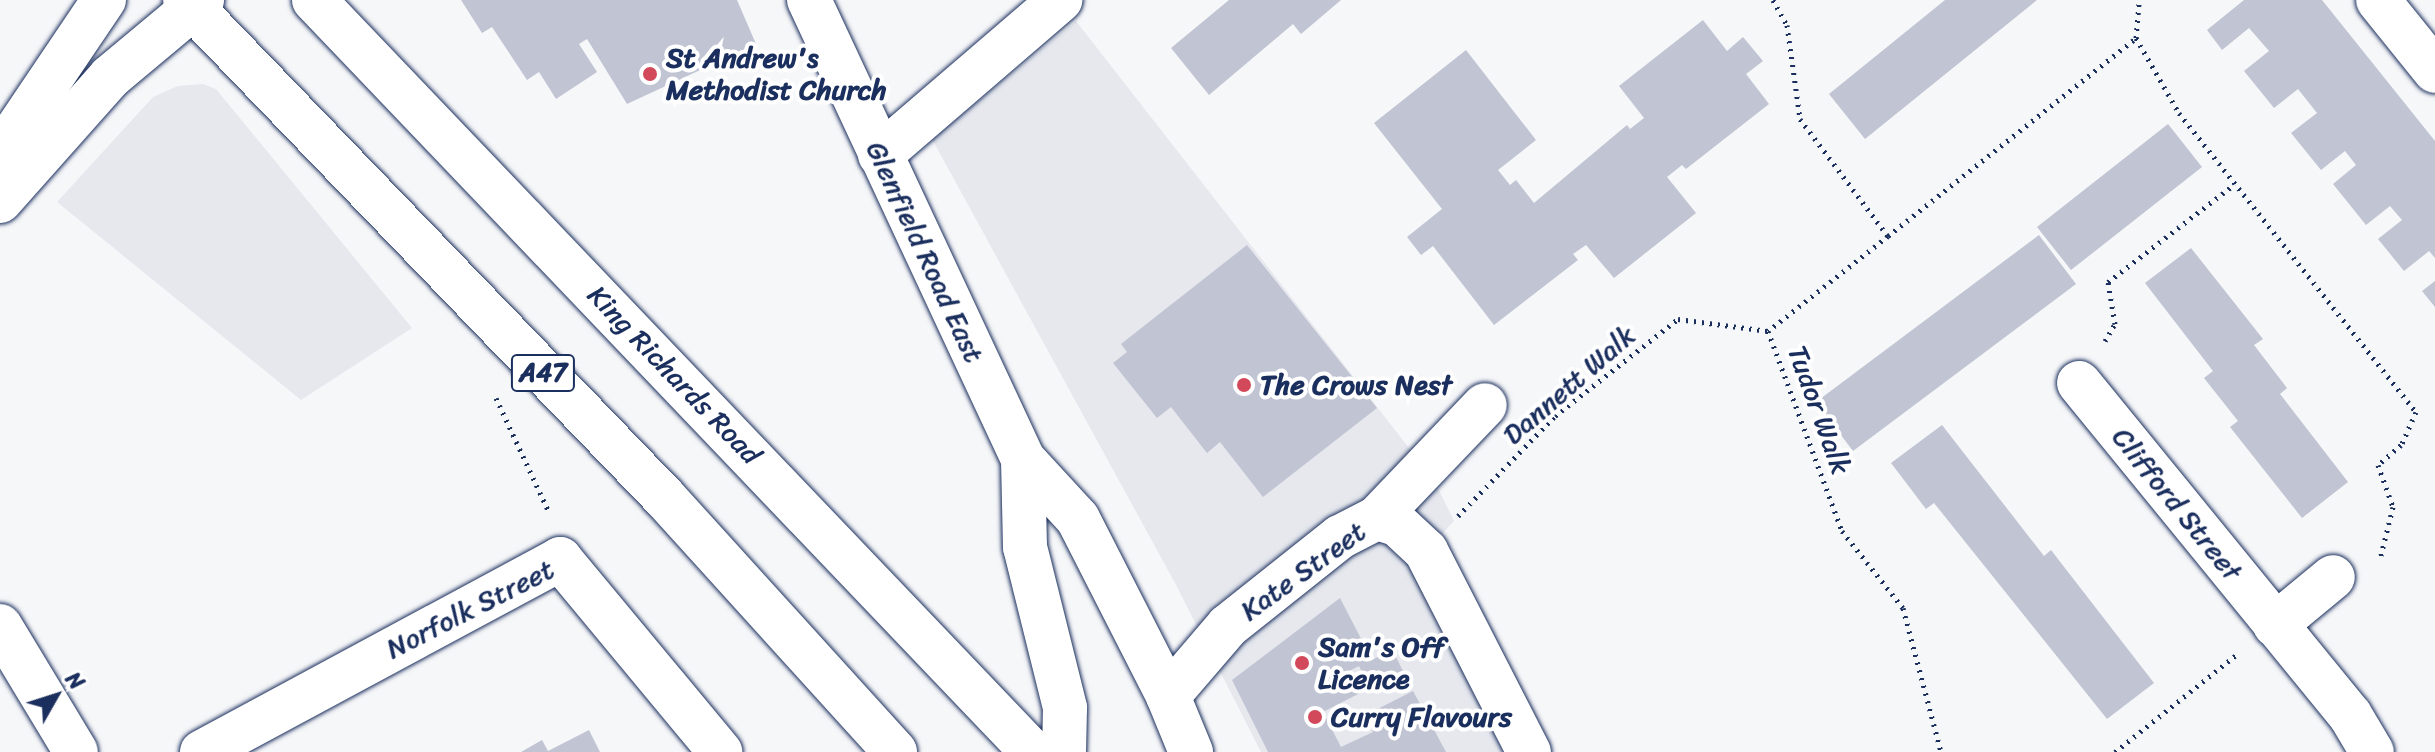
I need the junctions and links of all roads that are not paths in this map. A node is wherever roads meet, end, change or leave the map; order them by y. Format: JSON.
{"nodes":[{"id":1,"x":104,"y":0,"type":"edge"},
{"id":2,"x":314,"y":0,"type":"edge"},
{"id":3,"x":809,"y":0,"type":"edge"},
{"id":4,"x":2378,"y":0,"type":"edge"},
{"id":5,"x":193,"y":3,"type":"edge"},
{"id":6,"x":1048,"y":26,"type":"edge"},
{"id":7,"x":2435,"y":71,"type":"edge"},
{"id":8,"x":0,"y":154,"type":"edge"},
{"id":9,"x":880,"y":155,"type":"junction"},
{"id":10,"x":0,"y":201,"type":"edge"},
{"id":11,"x":2079,"y":383,"type":"road end"},
{"id":12,"x":1485,"y":405,"type":"dead end"},
{"id":13,"x":1023,"y":459,"type":"junction"},
{"id":14,"x":1377,"y":518,"type":"junction"},
{"id":15,"x":2333,"y":577,"type":"dead end"},
{"id":16,"x":2275,"y":625,"type":"junction"},
{"id":17,"x":0,"y":626,"type":"edge"},
{"id":18,"x":1168,"y":696,"type":"junction"},
{"id":19,"x":76,"y":752,"type":"edge"},
{"id":20,"x":202,"y":752,"type":"edge"},
{"id":21,"x":720,"y":752,"type":"edge"},
{"id":22,"x":895,"y":752,"type":"edge"},
{"id":23,"x":1032,"y":752,"type":"edge"},
{"id":24,"x":1064,"y":752,"type":"edge"},
{"id":25,"x":1191,"y":752,"type":"edge"},
{"id":26,"x":1529,"y":752,"type":"edge"},
{"id":27,"x":2372,"y":752,"type":"edge"}],
"edges":[{"from":1,"to":8,"type":"street"},
{"from":2,"to":23,"type":"street","name":"King Richards Road"},
{"from":3,"to":9,"type":"street","name":"Glenfield Road East"},
{"from":4,"to":7,"type":"street"},
{"from":5,"to":10,"type":"street"},
{"from":5,"to":22,"type":"street","number":"A47"},
{"from":6,"to":9,"type":"street"},
{"from":9,"to":13,"type":"street","name":"Glenfield Road East"},
{"from":11,"to":16,"type":"street","name":"Clifford Street"},
{"from":12,"to":14,"type":"street"},
{"from":13,"to":18,"type":"street","name":"Glenfield Road East"},
{"from":13,"to":24,"type":"street","name":"Glenfield Road East"},
{"from":14,"to":18,"type":"street","name":"Kate Street"},
{"from":14,"to":26,"type":"street","name":"Kate Street"},
{"from":15,"to":16,"type":"street"},
{"from":16,"to":27,"type":"street","name":"Clifford Street"},
{"from":17,"to":19,"type":"street"},
{"from":18,"to":25,"type":"street","name":"Glenfield Road East"},
{"from":20,"to":21,"type":"street","name":"Norfolk Street"}]}
